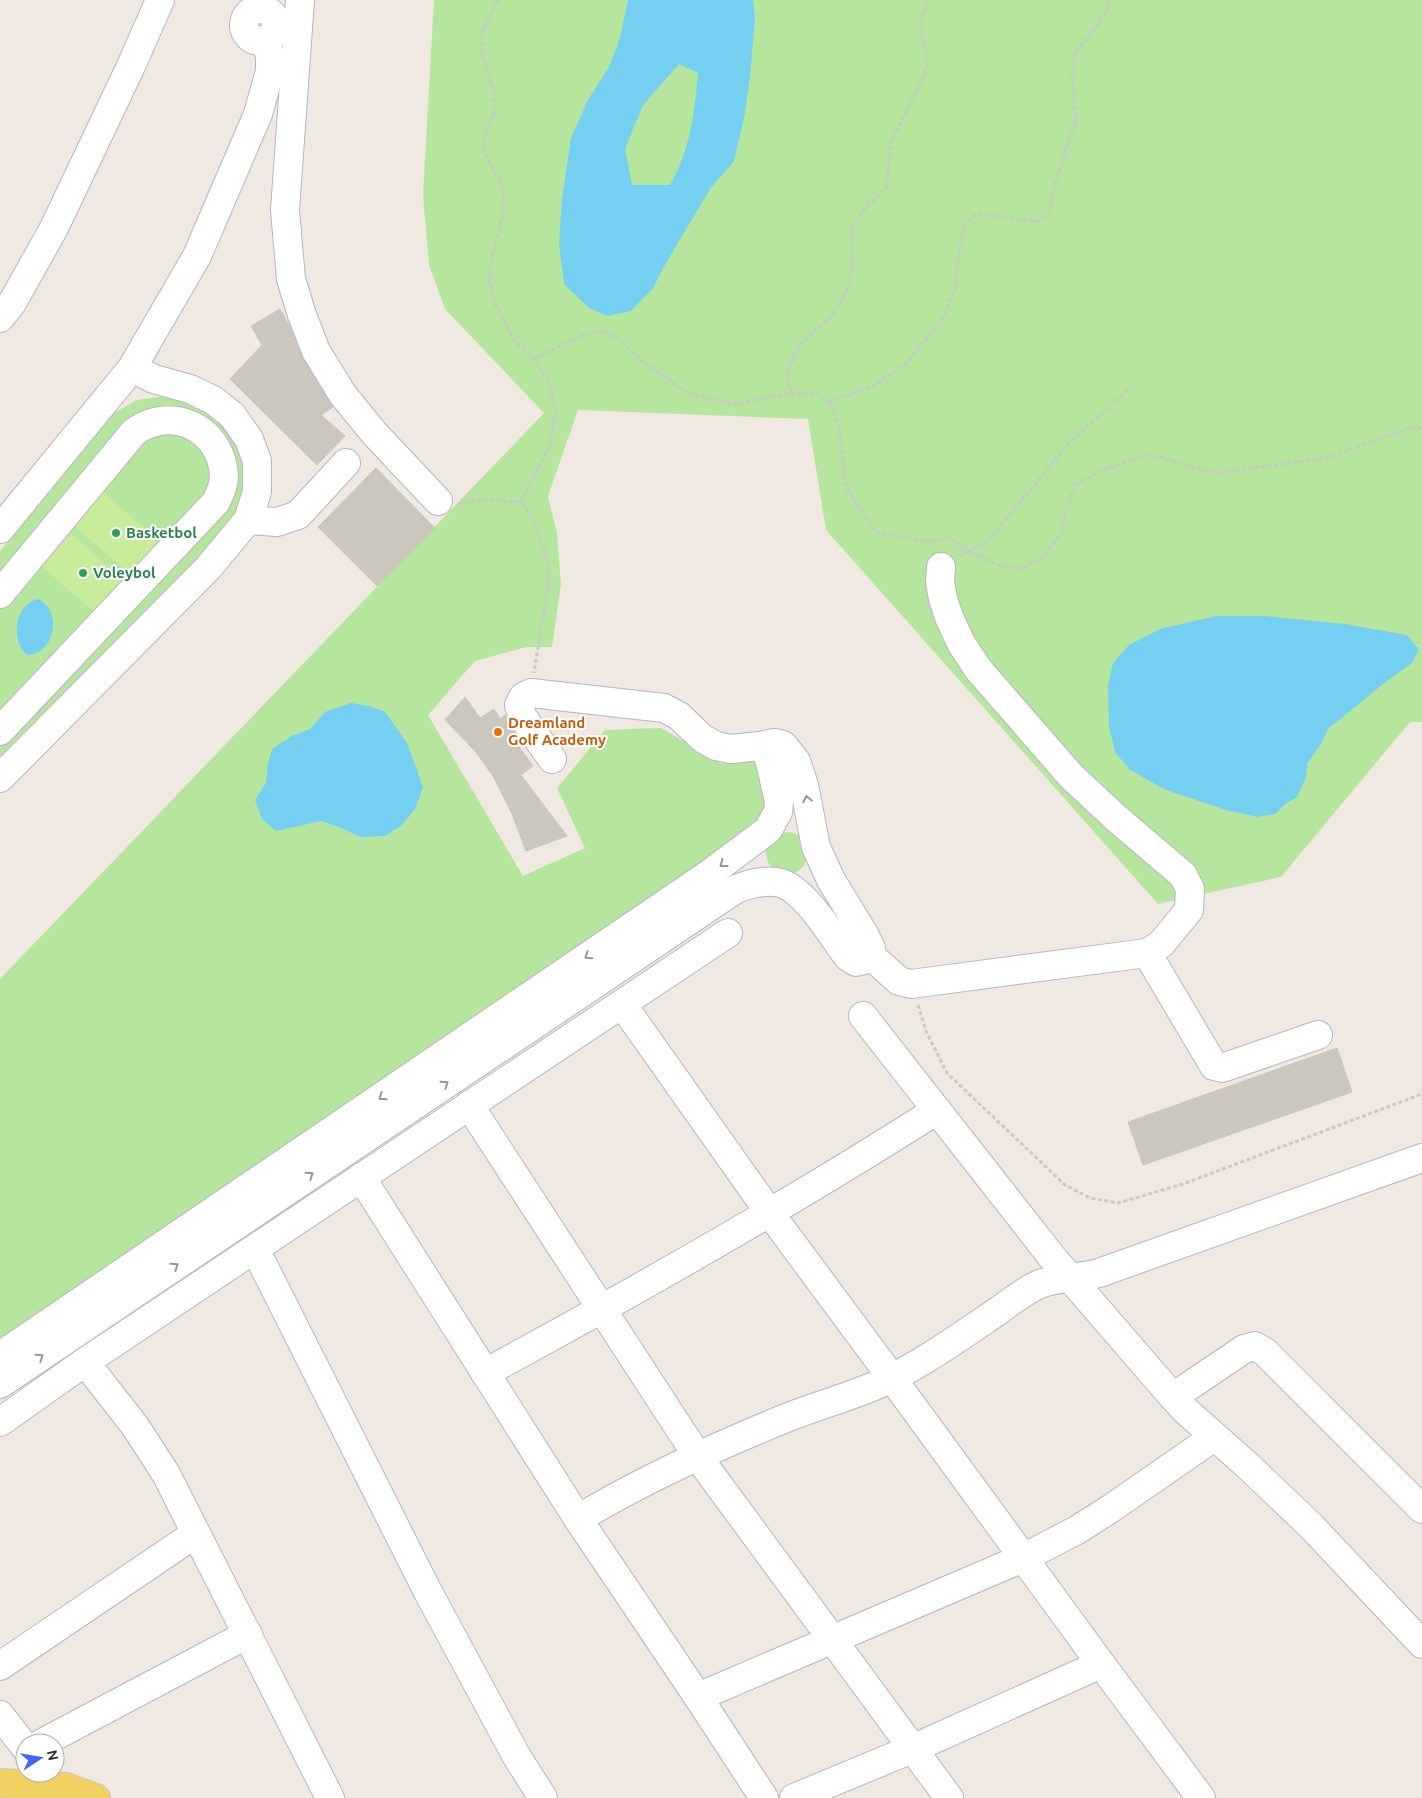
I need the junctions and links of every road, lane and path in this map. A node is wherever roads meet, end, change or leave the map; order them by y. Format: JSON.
{"nodes":[{"id":1,"x":160,"y":0,"type":"edge"},
{"id":2,"x":300,"y":0,"type":"edge"},
{"id":3,"x":498,"y":0,"type":"edge"},
{"id":4,"x":928,"y":0,"type":"edge"},
{"id":5,"x":1109,"y":0,"type":"edge"},
{"id":6,"x":249,"y":6,"type":"edge"},
{"id":7,"x":0,"y":318,"type":"edge"},
{"id":8,"x":534,"y":359,"type":"junction"},
{"id":9,"x":132,"y":368,"type":"junction"},
{"id":10,"x":1130,"y":387,"type":"dead end"},
{"id":11,"x":792,"y":393,"type":"junction"},
{"id":12,"x":829,"y":402,"type":"junction"},
{"id":13,"x":1422,"y":426,"type":"edge"},
{"id":14,"x":346,"y":463,"type":"dead end"},
{"id":15,"x":521,"y":502,"type":"junction"},
{"id":16,"x":447,"y":503,"type":"joint"},
{"id":17,"x":248,"y":520,"type":"junction"},
{"id":18,"x":0,"y":529,"type":"edge"},
{"id":19,"x":970,"y":551,"type":"junction"},
{"id":20,"x":941,"y":567,"type":"joint"},
{"id":21,"x":0,"y":594,"type":"edge"},
{"id":22,"x":531,"y":693,"type":"junction"},
{"id":23,"x":0,"y":731,"type":"edge"},
{"id":24,"x":760,"y":746,"type":"junction"},
{"id":25,"x":552,"y":759,"type":"dead end"},
{"id":26,"x":0,"y":778,"type":"edge"},
{"id":27,"x":768,"y":830,"type":"junction"},
{"id":28,"x":816,"y":847,"type":"junction"},
{"id":29,"x":780,"y":883,"type":"junction"},
{"id":30,"x":728,"y":933,"type":"dead end"},
{"id":31,"x":1147,"y":953,"type":"junction"},
{"id":32,"x":870,"y":955,"type":"junction"},
{"id":33,"x":911,"y":984,"type":"junction"},
{"id":34,"x":622,"y":1004,"type":"junction"},
{"id":35,"x":863,"y":1016,"type":"dead end"},
{"id":36,"x":1318,"y":1035,"type":"dead end"},
{"id":37,"x":1422,"y":1094,"type":"edge"},
{"id":38,"x":469,"y":1105,"type":"junction"},
{"id":39,"x":937,"y":1110,"type":"junction"},
{"id":40,"x":1422,"y":1158,"type":"edge"},
{"id":41,"x":361,"y":1177,"type":"junction"},
{"id":42,"x":769,"y":1212,"type":"junction"},
{"id":43,"x":256,"y":1249,"type":"junction"},
{"id":44,"x":1070,"y":1278,"type":"junction"},
{"id":45,"x":601,"y":1310,"type":"junction"},
{"id":46,"x":0,"y":1356,"type":"edge"},
{"id":47,"x":85,"y":1362,"type":"junction"},
{"id":48,"x":485,"y":1373,"type":"junction"},
{"id":49,"x":892,"y":1378,"type":"junction"},
{"id":50,"x":0,"y":1384,"type":"edge"},
{"id":51,"x":1173,"y":1397,"type":"junction"},
{"id":52,"x":0,"y":1422,"type":"edge"},
{"id":53,"x":1214,"y":1437,"type":"junction"},
{"id":54,"x":698,"y":1457,"type":"junction"},
{"id":55,"x":1422,"y":1509,"type":"edge"},
{"id":56,"x":578,"y":1519,"type":"junction"},
{"id":57,"x":195,"y":1534,"type":"junction"},
{"id":58,"x":1023,"y":1558,"type":"junction"},
{"id":59,"x":248,"y":1634,"type":"junction"},
{"id":60,"x":832,"y":1639,"type":"junction"},
{"id":61,"x":1422,"y":1644,"type":"edge"},
{"id":62,"x":1101,"y":1664,"type":"junction"},
{"id":63,"x":0,"y":1666,"type":"edge"},
{"id":64,"x":698,"y":1696,"type":"junction"},
{"id":65,"x":0,"y":1715,"type":"edge"},
{"id":66,"x":61,"y":1733,"type":"edge"},
{"id":67,"x":15,"y":1735,"type":"edge"},
{"id":68,"x":912,"y":1749,"type":"junction"},
{"id":69,"x":15,"y":1781,"type":"edge"},
{"id":70,"x":0,"y":1783,"type":"edge"},
{"id":71,"x":50,"y":1783,"type":"edge"},
{"id":72,"x":84,"y":1796,"type":"edge"},
{"id":73,"x":330,"y":1798,"type":"edge"},
{"id":74,"x":543,"y":1798,"type":"edge"},
{"id":75,"x":764,"y":1798,"type":"edge"},
{"id":76,"x":794,"y":1798,"type":"edge"},
{"id":77,"x":949,"y":1798,"type":"edge"},
{"id":78,"x":1201,"y":1798,"type":"edge"}],
"edges":[{"from":1,"to":7,"type":"street"},
{"from":2,"to":16,"type":"street"},
{"from":3,"to":8,"type":"path"},
{"from":4,"to":11,"type":"path"},
{"from":5,"to":12,"type":"path"},
{"from":6,"to":9,"type":"street"},
{"from":8,"to":11,"type":"path"},
{"from":8,"to":15,"type":"path"},
{"from":9,"to":17,"type":"street"},
{"from":9,"to":18,"type":"street"},
{"from":10,"to":19,"type":"path"},
{"from":11,"to":12,"type":"path"},
{"from":12,"to":19,"type":"path"},
{"from":13,"to":19,"type":"path"},
{"from":14,"to":17,"type":"street"},
{"from":15,"to":16,"type":"path"},
{"from":15,"to":22,"type":"path"},
{"from":17,"to":26,"type":"street"},
{"from":19,"to":20,"type":"path"},
{"from":20,"to":31,"type":"street"},
{"from":21,"to":23,"type":"street"},
{"from":22,"to":24,"type":"street"},
{"from":22,"to":25,"type":"street"},
{"from":24,"to":27,"type":"street"},
{"from":28,"to":24,"type":"street","one_way":true},
{"from":27,"to":28,"type":"street"},
{"from":27,"to":29,"type":"street"},
{"from":27,"to":46,"type":"street","one_way":true},
{"from":28,"to":29,"type":"street"},
{"from":28,"to":32,"type":"street"},
{"from":29,"to":32,"type":"street"},
{"from":50,"to":29,"type":"street","one_way":true},
{"from":30,"to":34,"type":"street"},
{"from":31,"to":33,"type":"street"},
{"from":31,"to":36,"type":"street"},
{"from":32,"to":33,"type":"street"},
{"from":33,"to":37,"type":"path"},
{"from":34,"to":38,"type":"street"},
{"from":34,"to":42,"type":"street"},
{"from":35,"to":39,"type":"street"},
{"from":38,"to":41,"type":"street"},
{"from":38,"to":45,"type":"street"},
{"from":39,"to":42,"type":"street"},
{"from":39,"to":44,"type":"street"},
{"from":40,"to":44,"type":"street"},
{"from":41,"to":43,"type":"street"},
{"from":41,"to":48,"type":"street"},
{"from":42,"to":45,"type":"street"},
{"from":42,"to":49,"type":"street"},
{"from":43,"to":47,"type":"street"},
{"from":43,"to":74,"type":"street"},
{"from":44,"to":49,"type":"street"},
{"from":44,"to":51,"type":"street"},
{"from":45,"to":48,"type":"street"},
{"from":45,"to":54,"type":"street"},
{"from":47,"to":52,"type":"street"},
{"from":47,"to":57,"type":"street"},
{"from":48,"to":56,"type":"street"},
{"from":49,"to":54,"type":"street"},
{"from":49,"to":58,"type":"street"},
{"from":51,"to":53,"type":"street"},
{"from":51,"to":55,"type":"street"},
{"from":53,"to":58,"type":"street"},
{"from":53,"to":61,"type":"street"},
{"from":54,"to":56,"type":"street"},
{"from":54,"to":60,"type":"street"},
{"from":56,"to":64,"type":"street"},
{"from":57,"to":59,"type":"street"},
{"from":57,"to":63,"type":"street"},
{"from":58,"to":60,"type":"street"},
{"from":58,"to":62,"type":"street"},
{"from":59,"to":66,"type":"street"},
{"from":59,"to":73,"type":"street"},
{"from":60,"to":64,"type":"street"},
{"from":60,"to":68,"type":"street"},
{"from":62,"to":68,"type":"street"},
{"from":62,"to":78,"type":"street"},
{"from":64,"to":75,"type":"street"},
{"from":65,"to":67,"type":"street"},
{"from":68,"to":76,"type":"street"},
{"from":68,"to":77,"type":"street"},
{"from":69,"to":70,"type":"main road"},
{"from":71,"to":72,"type":"main road"}]}
